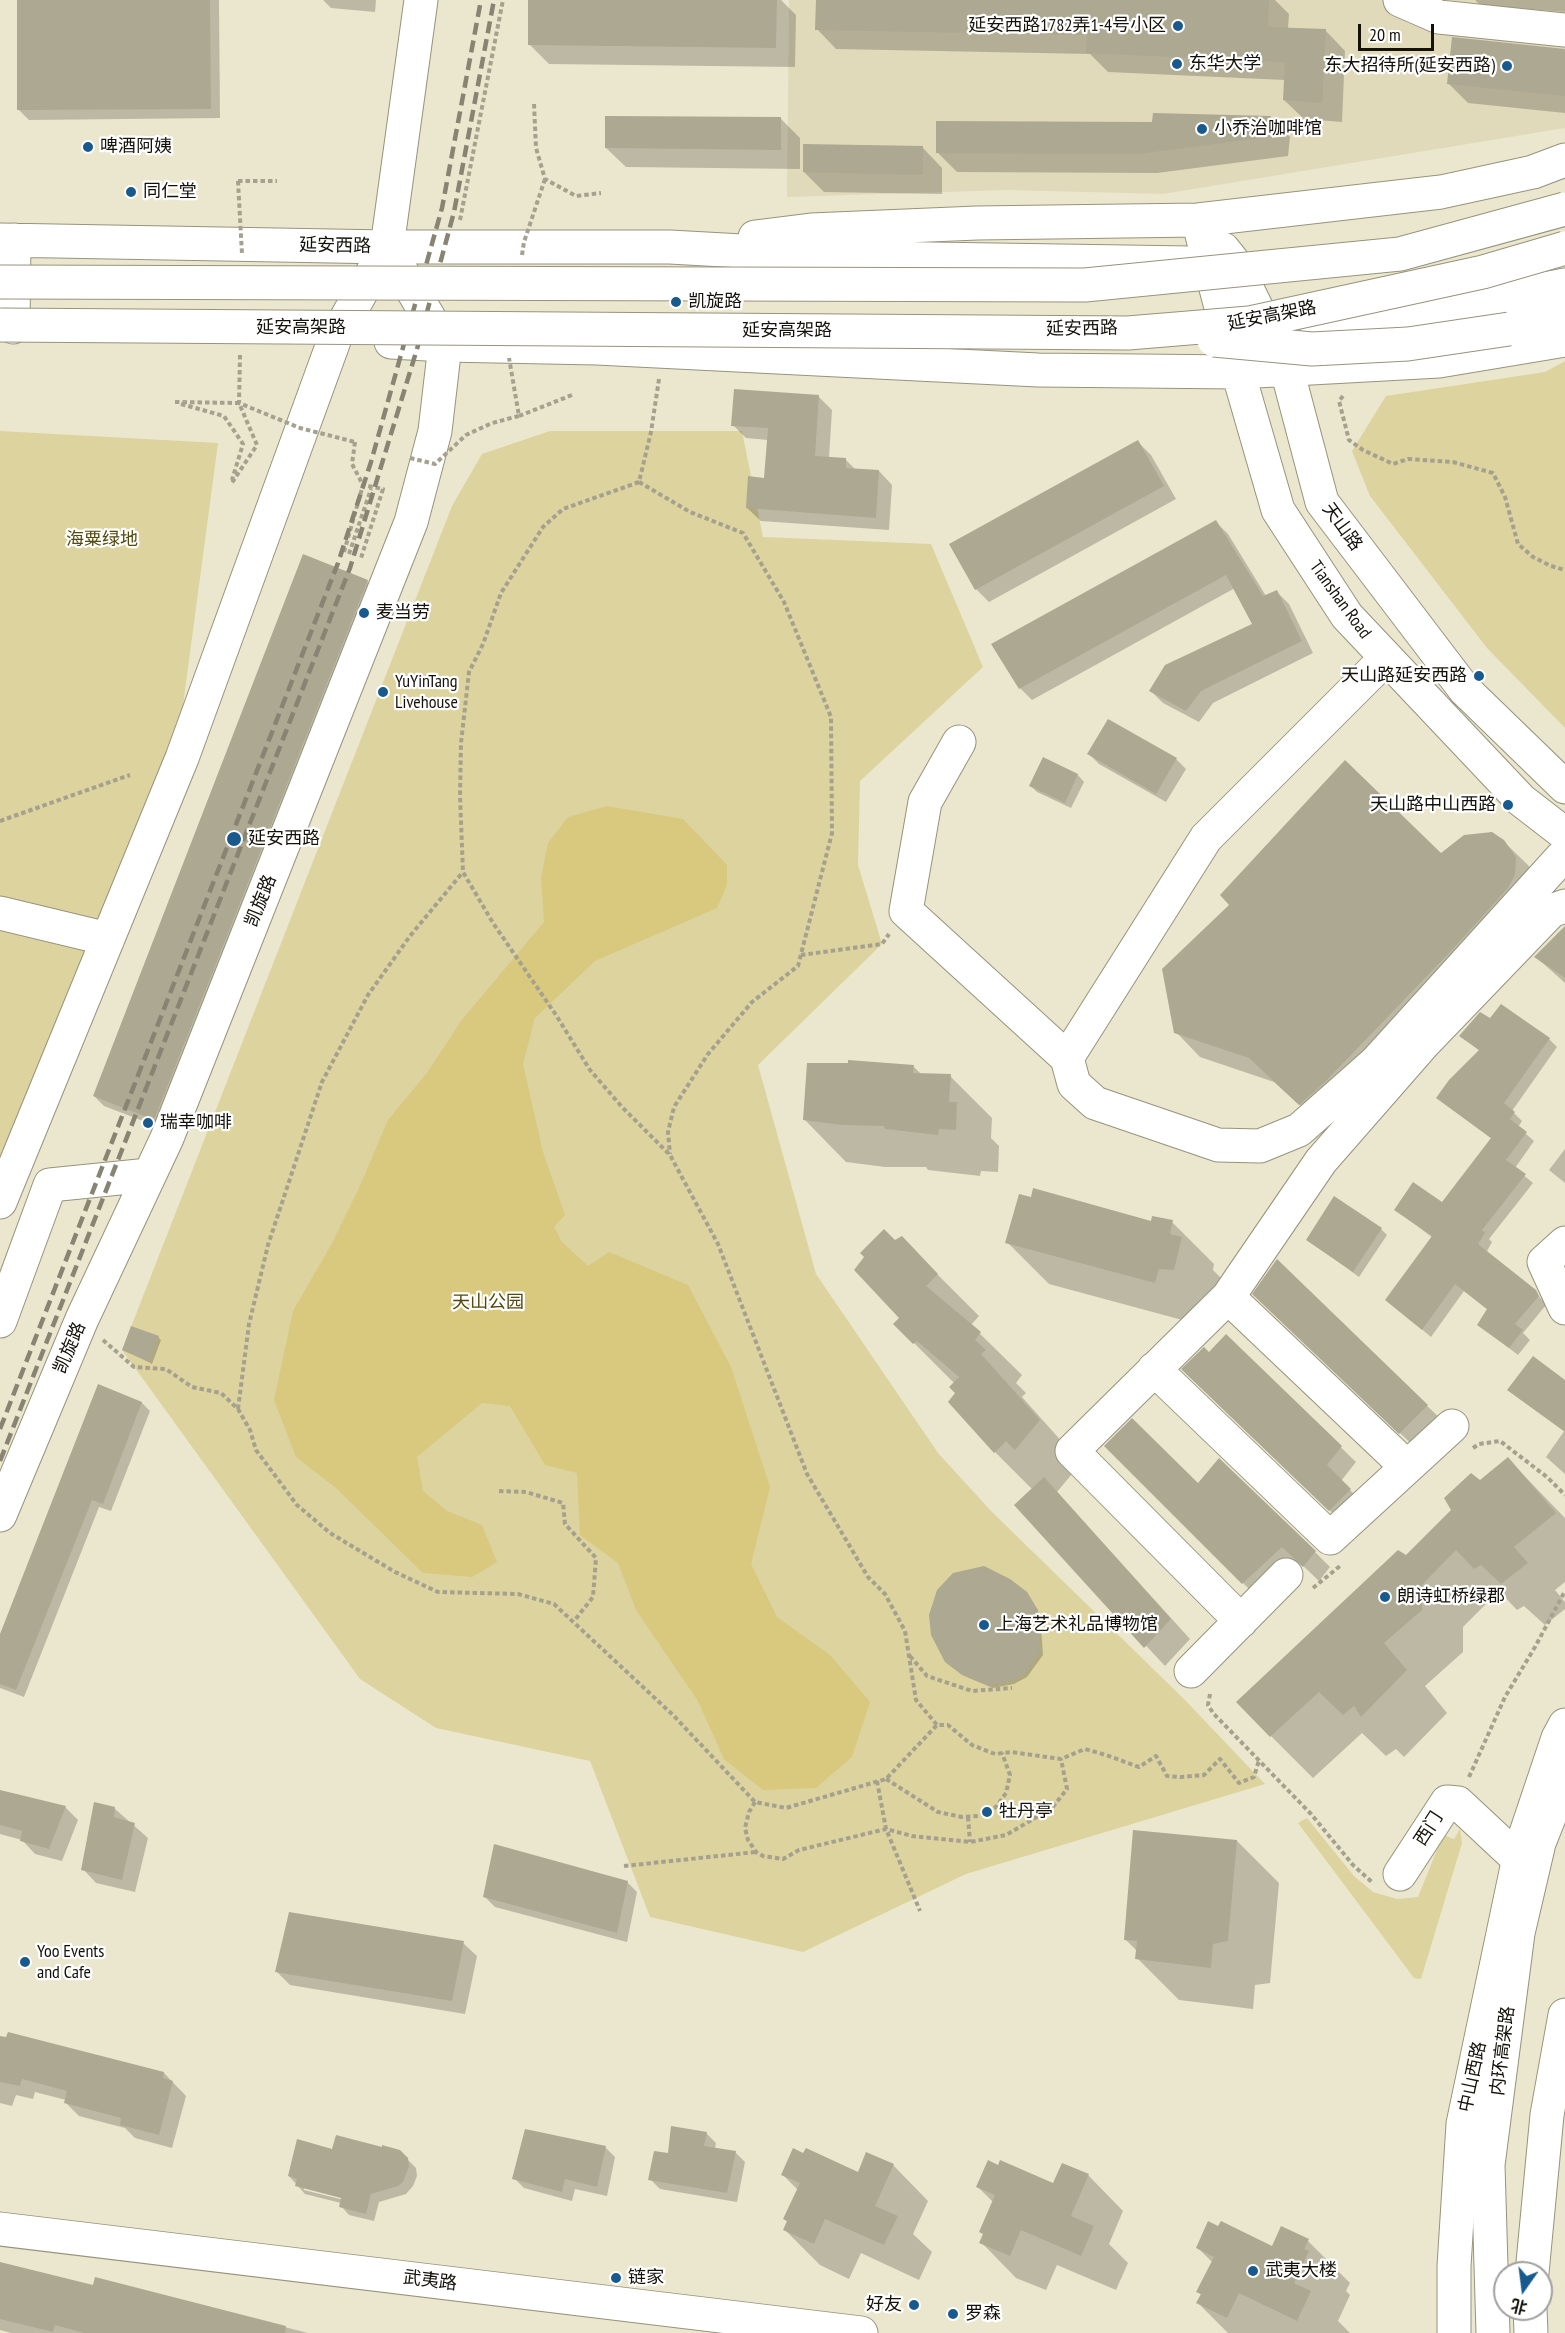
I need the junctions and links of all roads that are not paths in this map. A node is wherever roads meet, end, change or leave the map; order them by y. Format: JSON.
{"nodes":[{"id":1,"x":421,"y":0,"type":"edge"},
{"id":2,"x":1400,"y":0,"type":"edge"},
{"id":3,"x":1440,"y":9,"type":"edge"},
{"id":4,"x":1565,"y":30,"type":"edge"},
{"id":5,"x":1565,"y":160,"type":"edge"},
{"id":6,"x":1565,"y":209,"type":"edge"},
{"id":7,"x":1565,"y":219,"type":"edge"},
{"id":8,"x":1198,"y":220,"type":"junction"},
{"id":9,"x":7,"y":240,"type":"edge"},
{"id":10,"x":387,"y":247,"type":"junction"},
{"id":11,"x":670,"y":247,"type":"junction"},
{"id":12,"x":1565,"y":248,"type":"edge"},
{"id":13,"x":1222,"y":264,"type":"junction"},
{"id":14,"x":0,"y":282,"type":"edge"},
{"id":15,"x":1565,"y":285,"type":"edge"},
{"id":16,"x":1565,"y":314,"type":"edge"},
{"id":17,"x":1265,"y":324,"type":"junction"},
{"id":18,"x":4,"y":327,"type":"edge"},
{"id":19,"x":1226,"y":327,"type":"junction"},
{"id":20,"x":1128,"y":333,"type":"junction"},
{"id":21,"x":335,"y":338,"type":"junction"},
{"id":22,"x":1565,"y":340,"type":"edge"},
{"id":23,"x":445,"y":345,"type":"junction"},
{"id":24,"x":597,"y":348,"type":"junction"},
{"id":25,"x":1287,"y":370,"type":"junction"},
{"id":26,"x":1238,"y":372,"type":"junction"},
{"id":27,"x":1385,"y":659,"type":"junction"},
{"id":28,"x":959,"y":742,"type":"dead end"},
{"id":29,"x":1565,"y":787,"type":"edge"},
{"id":30,"x":1563,"y":846,"type":"edge"},
{"id":31,"x":1565,"y":906,"type":"edge"},
{"id":32,"x":0,"y":913,"type":"edge"},
{"id":33,"x":108,"y":939,"type":"junction"},
{"id":34,"x":1067,"y":1058,"type":"junction"},
{"id":35,"x":149,"y":1175,"type":"junction"},
{"id":36,"x":0,"y":1202,"type":"edge"},
{"id":37,"x":1565,"y":1242,"type":"edge"},
{"id":38,"x":1228,"y":1297,"type":"junction"},
{"id":39,"x":1565,"y":1308,"type":"edge"},
{"id":40,"x":0,"y":1321,"type":"edge"},
{"id":41,"x":1154,"y":1369,"type":"junction"},
{"id":42,"x":1461,"y":1438,"type":"road end"},
{"id":43,"x":1407,"y":1467,"type":"junction"},
{"id":44,"x":0,"y":1515,"type":"edge"},
{"id":45,"x":1297,"y":1584,"type":"road end"},
{"id":46,"x":1241,"y":1621,"type":"junction"},
{"id":47,"x":1203,"y":1679,"type":"road end"},
{"id":48,"x":1565,"y":1725,"type":"edge"},
{"id":49,"x":1565,"y":1777,"type":"edge"},
{"id":50,"x":1518,"y":1859,"type":"junction"},
{"id":51,"x":1391,"y":1880,"type":"road end"},
{"id":52,"x":1565,"y":2015,"type":"edge"},
{"id":53,"x":1565,"y":2076,"type":"edge"},
{"id":54,"x":0,"y":2229,"type":"edge"},
{"id":55,"x":1533,"y":2261,"type":"edge"},
{"id":56,"x":1541,"y":2261,"type":"edge"},
{"id":57,"x":861,"y":2333,"type":"edge"},
{"id":58,"x":1454,"y":2333,"type":"edge"},
{"id":59,"x":1493,"y":2333,"type":"edge"}],
"edges":[{"from":1,"to":10,"type":"main road"},
{"from":2,"to":3,"type":"main road"},
{"from":3,"to":4,"type":"main road"},
{"from":5,"to":8,"type":"main road","name":"延安西路"},
{"from":6,"to":14,"type":"main road","bridge":true},
{"from":7,"to":13,"type":"main road","name":"延安西路"},
{"from":8,"to":11,"type":"main road","name":"延安西路"},
{"from":8,"to":13,"type":"main road","name":"天山路"},
{"from":9,"to":10,"type":"main road","name":"延安西路"},
{"from":9,"to":18,"type":"main road"},
{"from":10,"to":11,"type":"main road","name":"延安西路"},
{"from":10,"to":21,"type":"main road"},
{"from":10,"to":23,"type":"main road"},
{"from":11,"to":13,"type":"main road","name":"延安西路"},
{"from":12,"to":20,"type":"main road","name":"延安高架路","bridge":true},
{"from":13,"to":17,"type":"main road","name":"天山路"},
{"from":13,"to":19,"type":"main road","name":"Tianshan Road"},
{"from":15,"to":17,"type":"main road","name":"延安西路"},
{"from":16,"to":20,"type":"main road","bridge":true},
{"from":17,"to":19,"type":"main road","name":"延安西路"},
{"from":17,"to":25,"type":"main road","name":"天山路"},
{"from":18,"to":20,"type":"main road","name":"延安高架路","bridge":true},
{"from":18,"to":21,"type":"main road","name":"延安西路"},
{"from":19,"to":24,"type":"main road","name":"延安西路"},
{"from":19,"to":26,"type":"main road","name":"Tianshan Road"},
{"from":21,"to":23,"type":"main road","name":"延安西路"},
{"from":21,"to":33,"type":"main road"},
{"from":22,"to":25,"type":"main road","name":"延安西路"},
{"from":23,"to":24,"type":"main road","name":"延安西路"},
{"from":23,"to":35,"type":"main road","name":"凯旋路"},
{"from":24,"to":26,"type":"main road","name":"延安西路"},
{"from":25,"to":26,"type":"main road","name":"延安西路"},
{"from":25,"to":29,"type":"main road","name":"天山路"},
{"from":26,"to":27,"type":"main road","name":"Tianshan Road"},
{"from":27,"to":30,"type":"main road","name":"Tianshan Road"},
{"from":27,"to":34,"type":"main road"},
{"from":28,"to":34,"type":"main road"},
{"from":30,"to":34,"type":"main road"},
{"from":31,"to":38,"type":"main road"},
{"from":32,"to":33,"type":"main road"},
{"from":33,"to":36,"type":"main road"},
{"from":35,"to":40,"type":"main road"},
{"from":35,"to":44,"type":"main road","name":"凯旋路"},
{"from":37,"to":39,"type":"main road"},
{"from":38,"to":41,"type":"main road"},
{"from":38,"to":43,"type":"main road"},
{"from":41,"to":43,"type":"main road"},
{"from":41,"to":46,"type":"main road"},
{"from":42,"to":43,"type":"main road"},
{"from":45,"to":46,"type":"main road"},
{"from":46,"to":47,"type":"main road"},
{"from":48,"to":50,"type":"main road","name":"中山西路"},
{"from":49,"to":59,"type":"main road","name":"内环高架路"},
{"from":50,"to":51,"type":"main road","name":"西门"},
{"from":50,"to":58,"type":"main road","name":"中山西路"},
{"from":52,"to":55,"type":"main road"},
{"from":53,"to":56,"type":"main road"},
{"from":54,"to":57,"type":"main road","name":"武夷路"}]}
